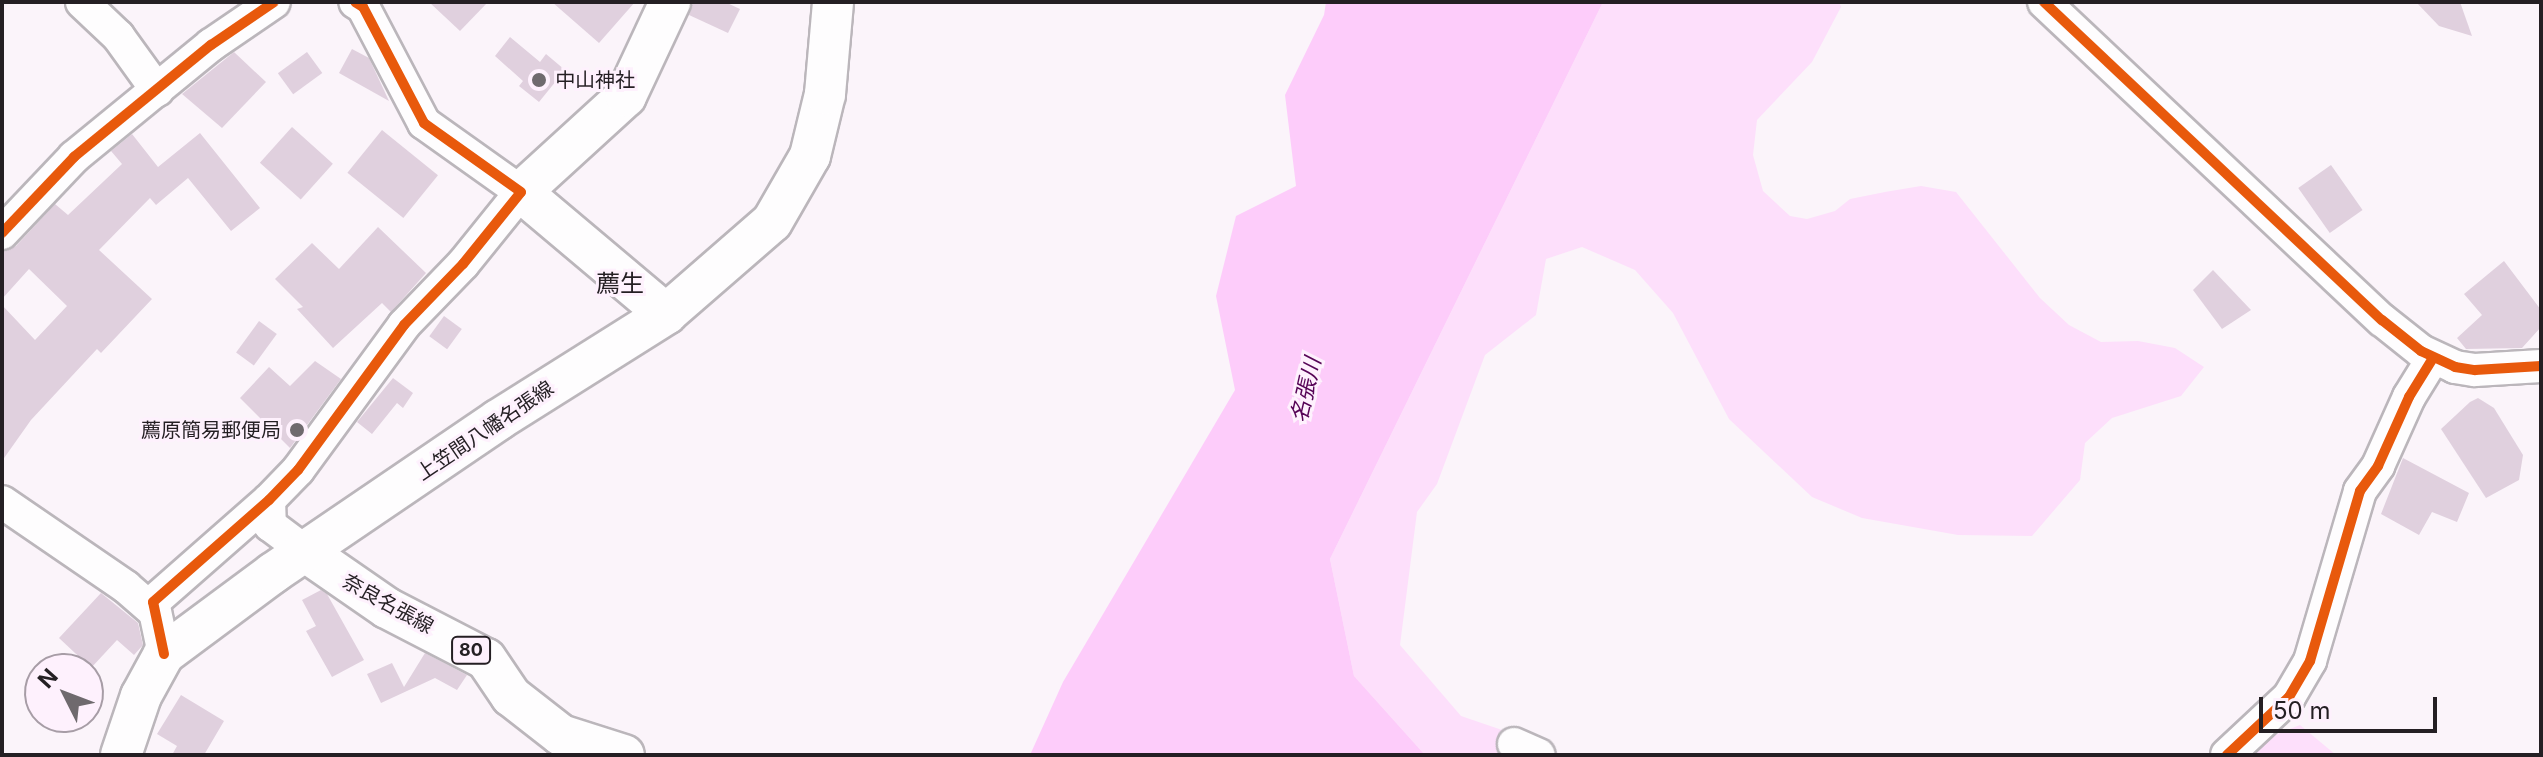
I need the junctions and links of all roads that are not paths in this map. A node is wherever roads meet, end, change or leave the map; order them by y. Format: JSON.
{"nodes":[{"id":1,"x":82,"y":2,"type":"edge"},
{"id":2,"x":274,"y":2,"type":"edge"},
{"id":3,"x":355,"y":2,"type":"edge"},
{"id":4,"x":670,"y":2,"type":"edge"},
{"id":5,"x":833,"y":2,"type":"edge"},
{"id":6,"x":2044,"y":2,"type":"edge"},
{"id":7,"x":157,"y":90,"type":"junction"},
{"id":8,"x":521,"y":192,"type":"junction"},
{"id":9,"x":2,"y":233,"type":"edge"},
{"id":10,"x":666,"y":314,"type":"junction"},
{"id":11,"x":2433,"y":358,"type":"junction"},
{"id":12,"x":2541,"y":366,"type":"edge"},
{"id":13,"x":269,"y":500,"type":"junction"},
{"id":14,"x":2,"y":502,"type":"edge"},
{"id":15,"x":306,"y":552,"type":"junction"},
{"id":16,"x":152,"y":610,"type":"junction"},
{"id":17,"x":164,"y":654,"type":"junction"},
{"id":18,"x":121,"y":755,"type":"edge"},
{"id":19,"x":624,"y":755,"type":"edge"},
{"id":20,"x":2227,"y":755,"type":"edge"}],
"edges":[{"from":1,"to":7,"type":"street"},
{"from":2,"to":7,"type":"street"},
{"from":3,"to":8,"type":"street"},
{"from":4,"to":8,"type":"main road"},
{"from":5,"to":10,"type":"main road","name":"上笠間八幡名張線"},
{"from":6,"to":11,"type":"street"},
{"from":7,"to":9,"type":"street"},
{"from":8,"to":10,"type":"main road"},
{"from":8,"to":13,"type":"street"},
{"from":10,"to":15,"type":"main road","name":"上笠間八幡名張線"},
{"from":11,"to":12,"type":"street"},
{"from":11,"to":20,"type":"street"},
{"from":13,"to":15,"type":"street"},
{"from":13,"to":16,"type":"street"},
{"from":14,"to":16,"type":"street"},
{"from":15,"to":17,"type":"main road"},
{"from":15,"to":19,"type":"main road","name":"奈良名張線","number":"80"},
{"from":16,"to":17,"type":"street"},
{"from":17,"to":18,"type":"main road"}]}
